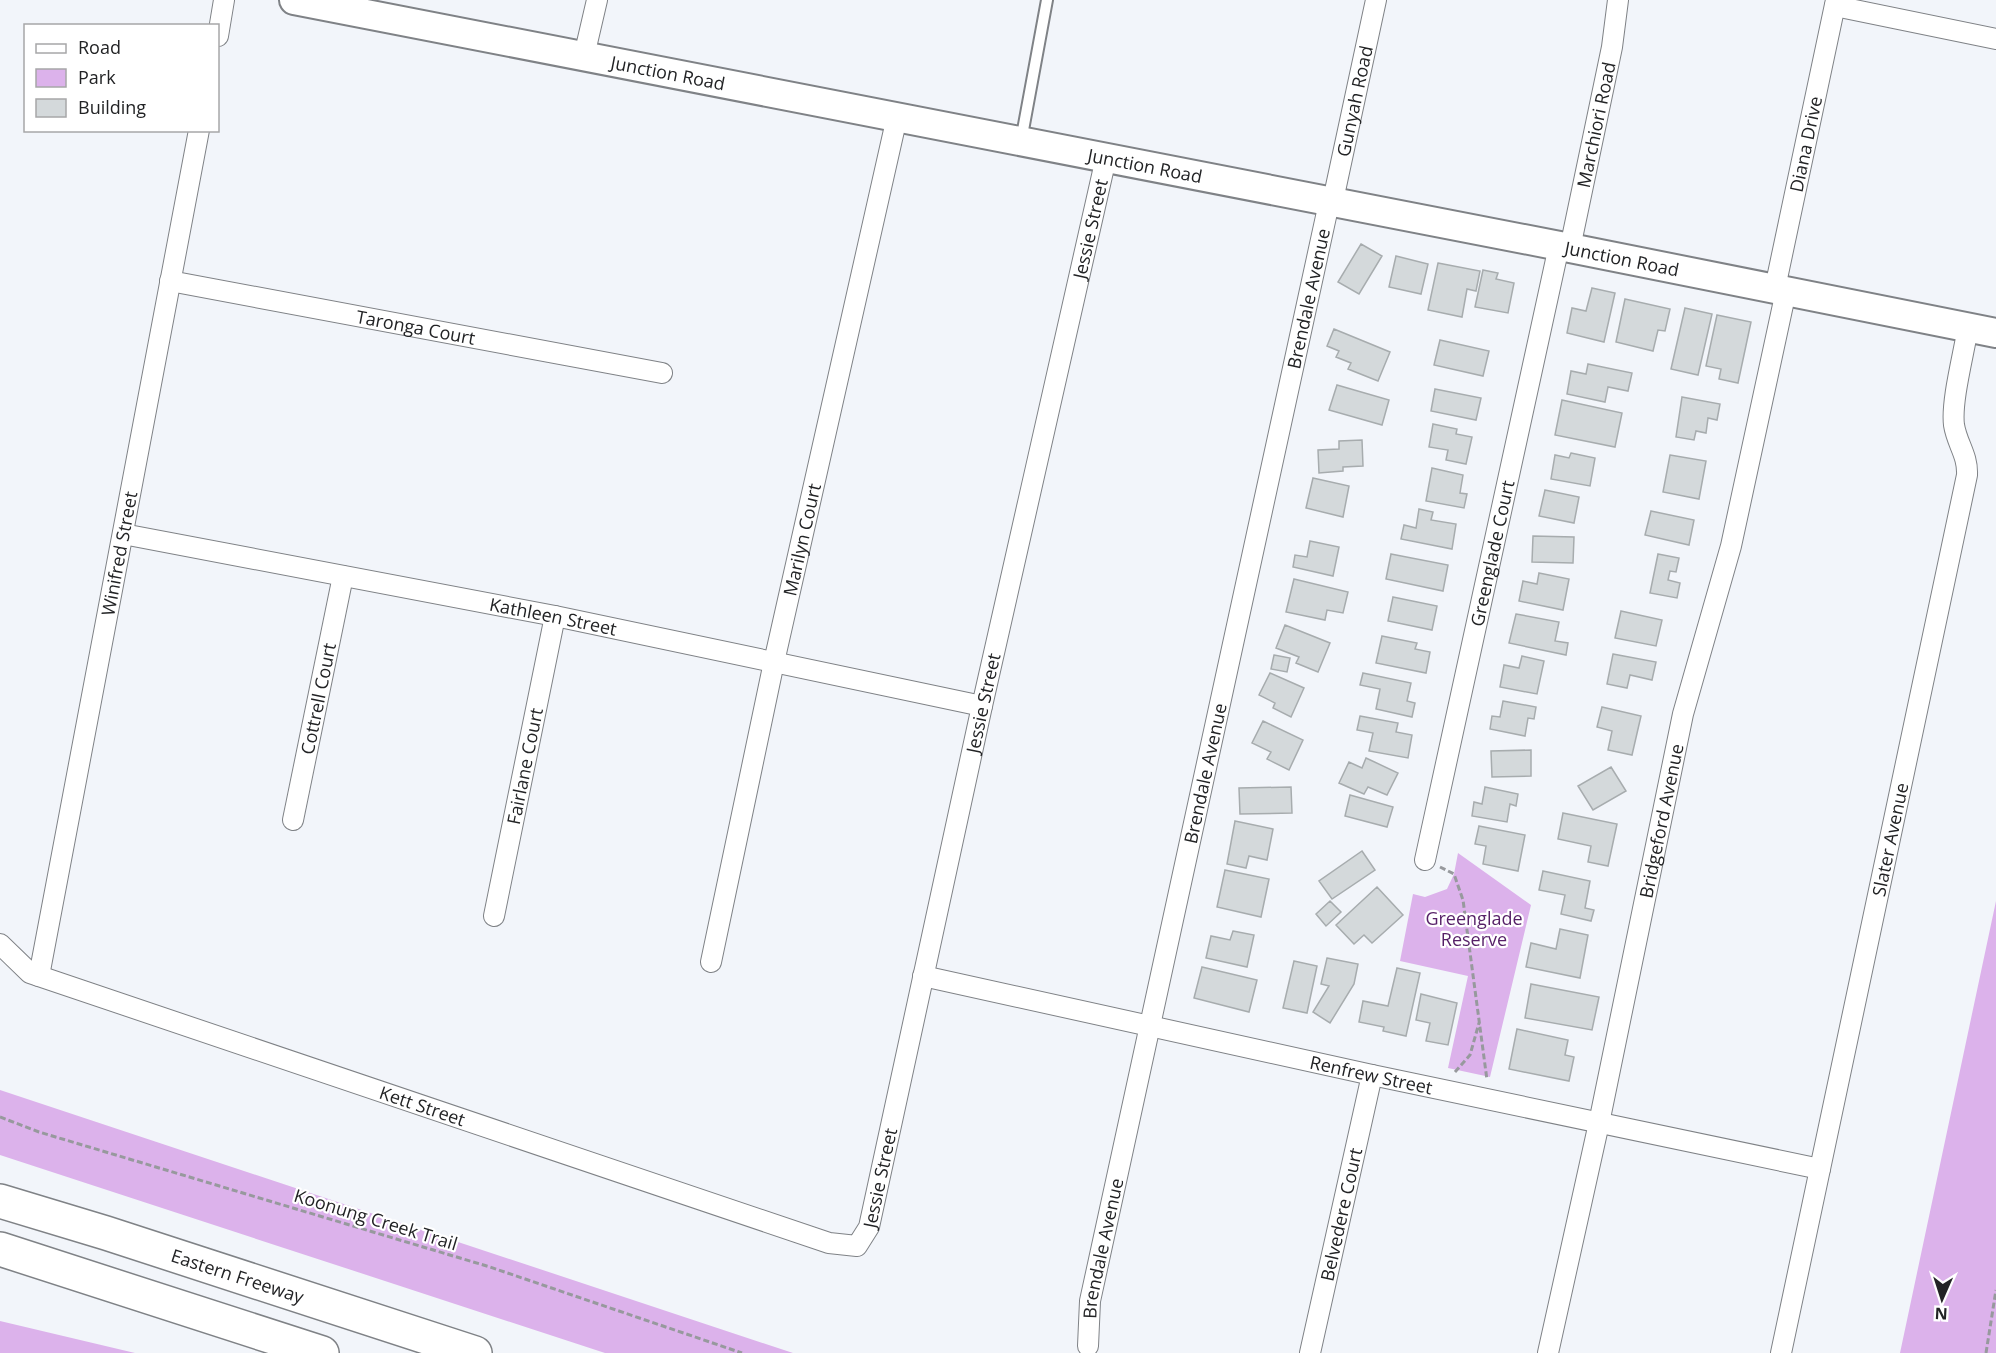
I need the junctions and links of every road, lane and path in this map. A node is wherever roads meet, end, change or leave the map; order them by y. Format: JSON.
{"nodes":[{"id":1,"x":224,"y":0,"type":"edge"},
{"id":2,"x":294,"y":0,"type":"edge"},
{"id":3,"x":597,"y":0,"type":"edge"},
{"id":4,"x":1047,"y":0,"type":"edge"},
{"id":5,"x":1376,"y":0,"type":"edge"},
{"id":6,"x":1618,"y":0,"type":"edge"},
{"id":7,"x":1836,"y":3,"type":"edge"},
{"id":8,"x":219,"y":30,"type":"edge"},
{"id":9,"x":1996,"y":39,"type":"edge"},
{"id":10,"x":584,"y":56,"type":"junction"},
{"id":11,"x":897,"y":117,"type":"junction"},
{"id":12,"x":199,"y":132,"type":"edge"},
{"id":13,"x":1021,"y":142,"type":"junction"},
{"id":14,"x":1106,"y":158,"type":"junction"},
{"id":15,"x":1331,"y":202,"type":"junction"},
{"id":16,"x":1564,"y":247,"type":"junction"},
{"id":17,"x":170,"y":281,"type":"junction"},
{"id":18,"x":1780,"y":289,"type":"junction"},
{"id":19,"x":1968,"y":327,"type":"junction"},
{"id":20,"x":1996,"y":333,"type":"edge"},
{"id":21,"x":662,"y":373,"type":"dead end"},
{"id":22,"x":123,"y":534,"type":"junction"},
{"id":23,"x":343,"y":576,"type":"junction"},
{"id":24,"x":555,"y":616,"type":"junction"},
{"id":25,"x":774,"y":662,"type":"junction"},
{"id":26,"x":982,"y":706,"type":"junction"},
{"id":27,"x":293,"y":820,"type":"dead end"},
{"id":28,"x":1425,"y":860,"type":"joint"},
{"id":29,"x":494,"y":916,"type":"dead end"},
{"id":30,"x":0,"y":944,"type":"edge"},
{"id":31,"x":711,"y":962,"type":"dead end"},
{"id":32,"x":39,"y":976,"type":"junction"},
{"id":33,"x":923,"y":976,"type":"junction"},
{"id":34,"x":1480,"y":1021,"type":"junction"},
{"id":35,"x":1150,"y":1027,"type":"junction"},
{"id":36,"x":1372,"y":1075,"type":"junction"},
{"id":37,"x":1440,"y":1089,"type":"junction"},
{"id":38,"x":1489,"y":1099,"type":"junction"},
{"id":39,"x":0,"y":1118,"type":"edge"},
{"id":40,"x":1599,"y":1123,"type":"junction"},
{"id":41,"x":1820,"y":1169,"type":"junction"},
{"id":42,"x":0,"y":1200,"type":"edge"},
{"id":43,"x":857,"y":1246,"type":"joint"},
{"id":44,"x":0,"y":1249,"type":"edge"},
{"id":45,"x":0,"y":1260,"type":"edge"},
{"id":46,"x":108,"y":1284,"type":"junction"},
{"id":47,"x":1996,"y":1290,"type":"edge"},
{"id":48,"x":1088,"y":1346,"type":"dead end"},
{"id":49,"x":322,"y":1353,"type":"edge"},
{"id":50,"x":476,"y":1353,"type":"edge"},
{"id":51,"x":742,"y":1353,"type":"edge"},
{"id":52,"x":1310,"y":1353,"type":"edge"},
{"id":53,"x":1548,"y":1353,"type":"edge"},
{"id":54,"x":1781,"y":1353,"type":"edge"},
{"id":55,"x":1986,"y":1353,"type":"edge"}],
"edges":[{"from":1,"to":8,"type":"street"},
{"from":2,"to":10,"type":"street","name":"Junction Road"},
{"from":3,"to":10,"type":"street"},
{"from":4,"to":13,"type":"lane"},
{"from":5,"to":15,"type":"street","name":"Gunyah Road"},
{"from":6,"to":16,"type":"street","name":"Marchiori Road"},
{"from":7,"to":9,"type":"street"},
{"from":7,"to":18,"type":"street","name":"Diana Drive"},
{"from":10,"to":11,"type":"street","name":"Junction Road"},
{"from":11,"to":13,"type":"street","name":"Junction Road"},
{"from":11,"to":25,"type":"street","name":"Marilyn Court"},
{"from":12,"to":17,"type":"street","name":"Winifred Street"},
{"from":13,"to":14,"type":"street","name":"Junction Road"},
{"from":14,"to":15,"type":"street","name":"Junction Road"},
{"from":14,"to":26,"type":"street","name":"Jessie Street"},
{"from":15,"to":16,"type":"street","name":"Junction Road"},
{"from":15,"to":35,"type":"street","name":"Brendale Avenue"},
{"from":16,"to":18,"type":"street","name":"Junction Road"},
{"from":16,"to":28,"type":"street","name":"Greenglade Court"},
{"from":17,"to":21,"type":"street","name":"Taronga Court"},
{"from":17,"to":22,"type":"street","name":"Winifred Street"},
{"from":18,"to":19,"type":"street","name":"Junction Road"},
{"from":18,"to":40,"type":"street","name":"Bridgeford Avenue"},
{"from":19,"to":20,"type":"street","name":"Junction Road"},
{"from":19,"to":41,"type":"street","name":"Slater Avenue"},
{"from":22,"to":23,"type":"street","name":"Kathleen Street"},
{"from":22,"to":32,"type":"street","name":"Winifred Street"},
{"from":23,"to":24,"type":"street","name":"Kathleen Street"},
{"from":23,"to":27,"type":"street","name":"Cottrell Court"},
{"from":24,"to":25,"type":"street","name":"Kathleen Street"},
{"from":24,"to":29,"type":"street","name":"Fairlane Court"},
{"from":25,"to":26,"type":"street","name":"Kathleen Street"},
{"from":25,"to":31,"type":"street","name":"Marilyn Court"},
{"from":26,"to":33,"type":"street","name":"Jessie Street"},
{"from":28,"to":34,"type":"path"},
{"from":30,"to":32,"type":"street","name":"Kett Street"},
{"from":32,"to":43,"type":"street","name":"Kett Street"},
{"from":33,"to":35,"type":"street","name":"Renfrew Street"},
{"from":33,"to":43,"type":"street","name":"Jessie Street"},
{"from":34,"to":37,"type":"path"},
{"from":34,"to":38,"type":"path"},
{"from":35,"to":36,"type":"street","name":"Renfrew Street"},
{"from":35,"to":48,"type":"street","name":"Brendale Avenue"},
{"from":36,"to":37,"type":"street","name":"Renfrew Street"},
{"from":36,"to":52,"type":"street","name":"Belvedere Court"},
{"from":37,"to":38,"type":"street","name":"Renfrew Street"},
{"from":38,"to":40,"type":"street","name":"Renfrew Street"},
{"from":39,"to":51,"type":"path","name":"Koonung Creek Trail"},
{"from":40,"to":41,"type":"street","name":"Renfrew Street"},
{"from":40,"to":53,"type":"street","name":"Bridgeford Avenue"},
{"from":41,"to":54,"type":"street","name":"Slater Avenue"},
{"from":42,"to":50,"type":"highway","name":"Eastern Freeway"},
{"from":44,"to":46,"type":"highway"},
{"from":45,"to":46,"type":"highway"},
{"from":46,"to":49,"type":"highway"},
{"from":47,"to":55,"type":"path"}]}
